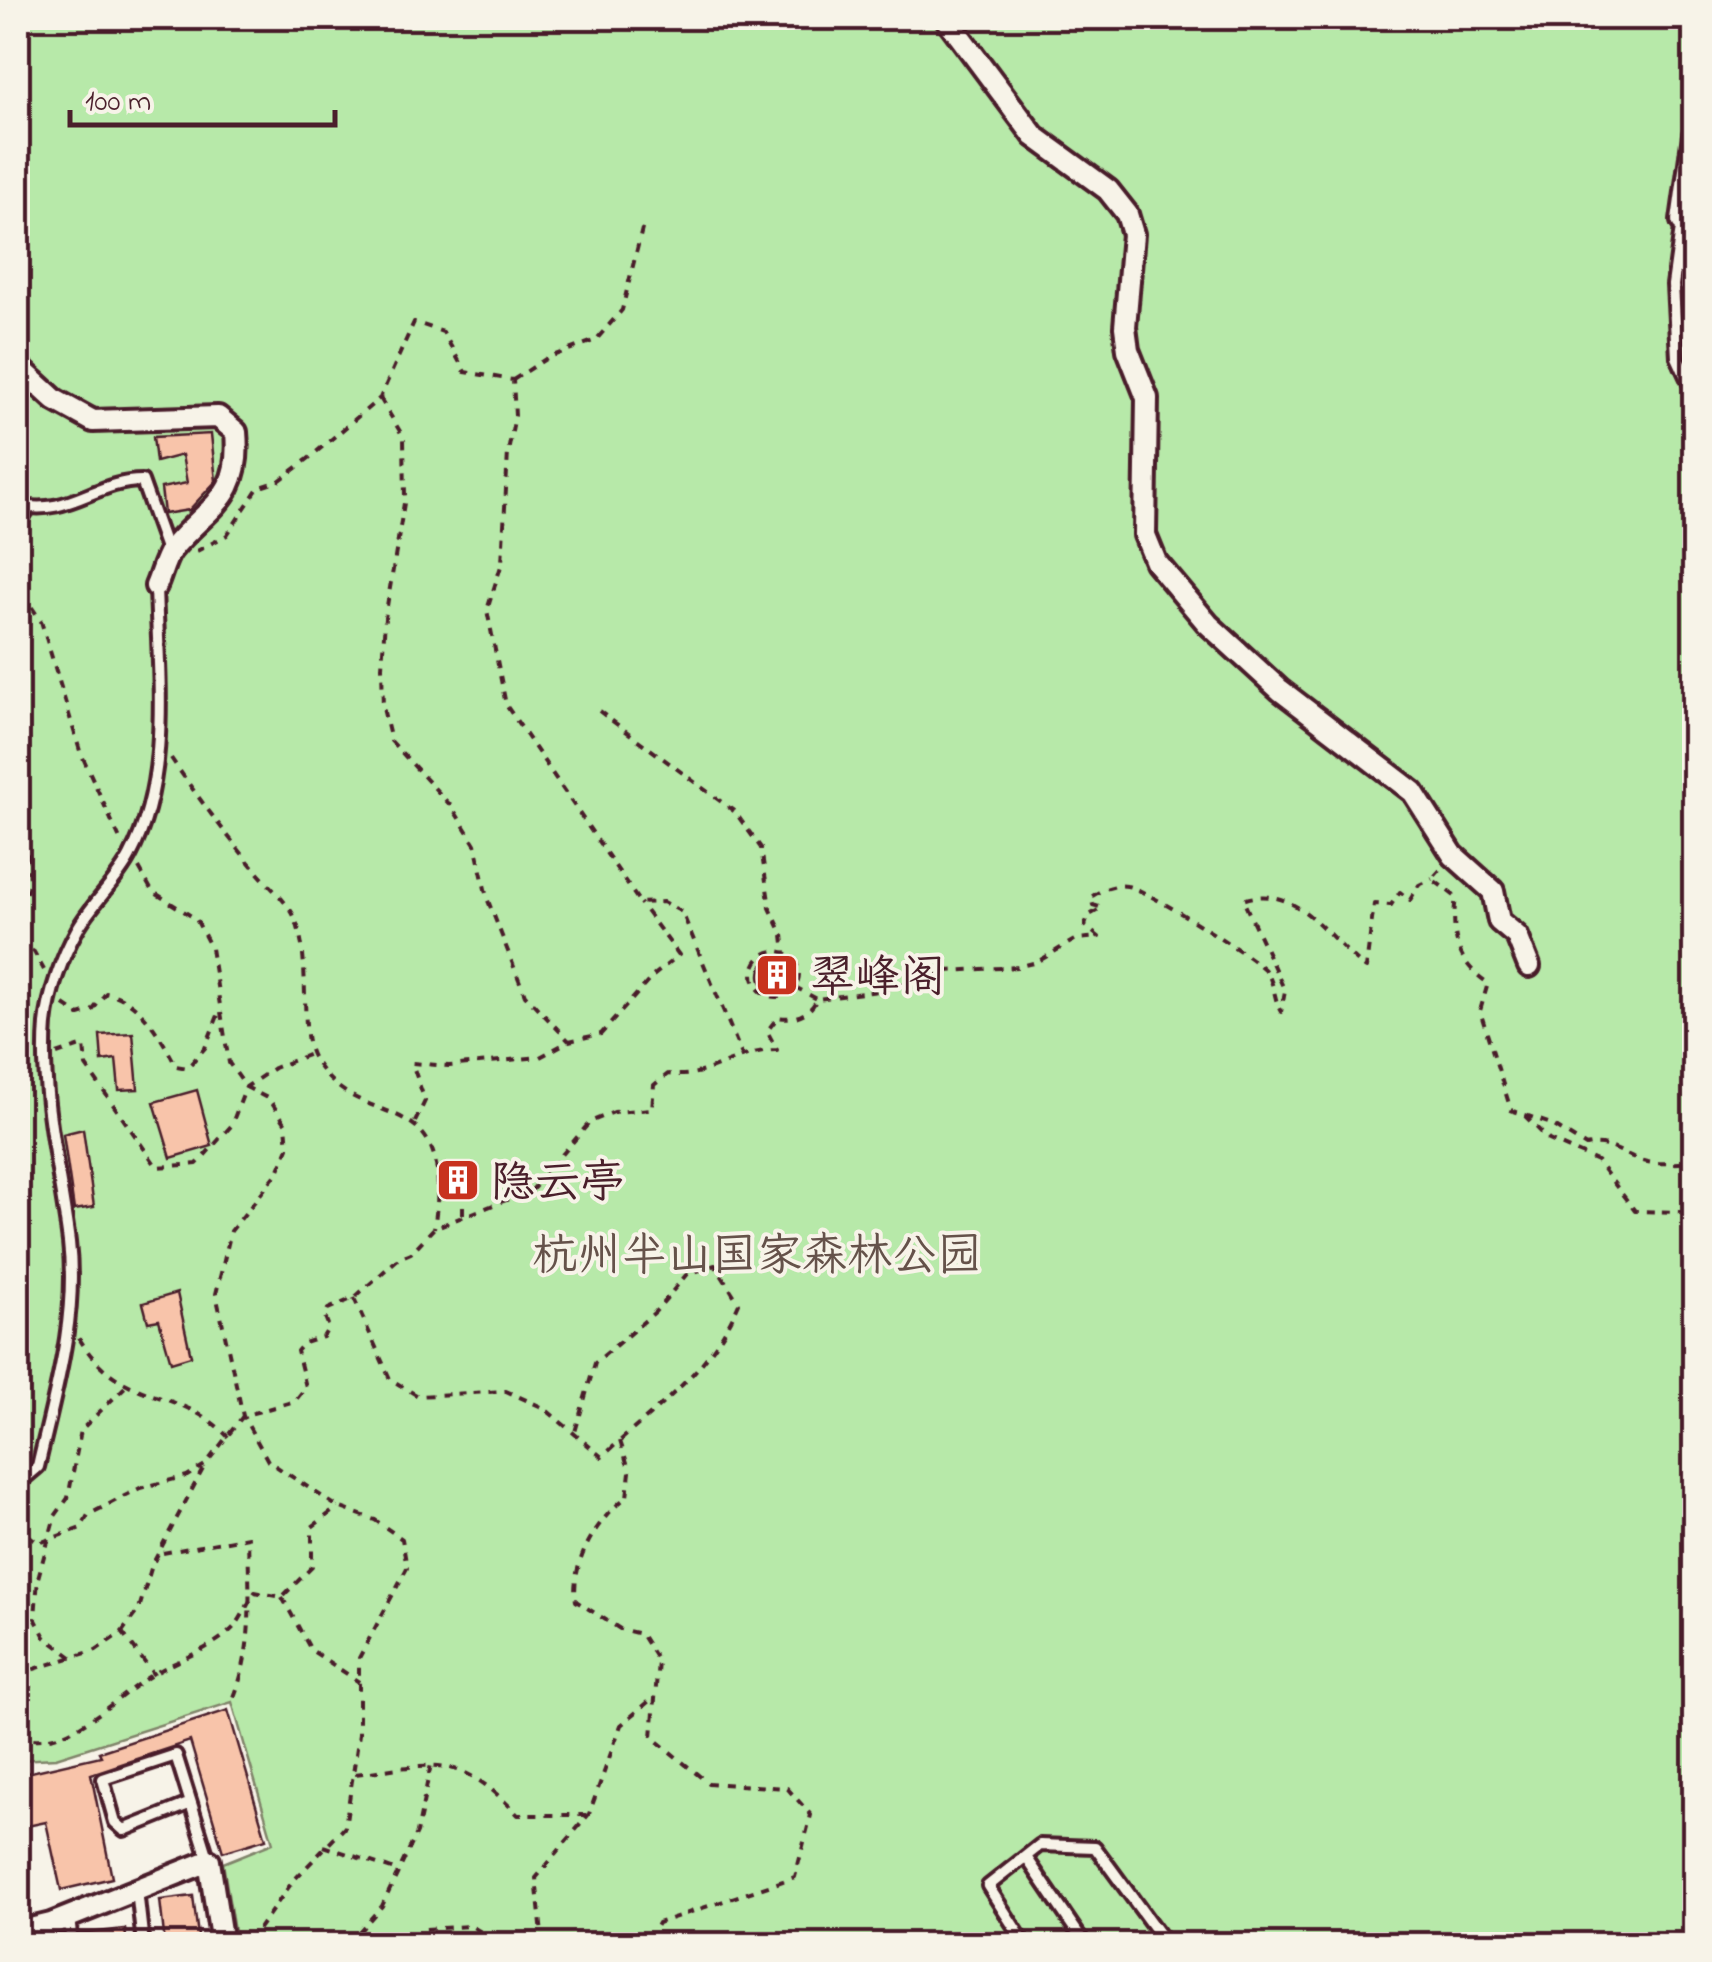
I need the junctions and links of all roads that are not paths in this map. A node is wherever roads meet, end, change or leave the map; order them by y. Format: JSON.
{"nodes":[{"id":1,"x":946,"y":18,"type":"edge"},
{"id":2,"x":1694,"y":135,"type":"edge"},
{"id":3,"x":1692,"y":166,"type":"edge"},
{"id":4,"x":1688,"y":220,"type":"edge"},
{"id":5,"x":18,"y":366,"type":"edge"},
{"id":6,"x":1694,"y":394,"type":"edge"},
{"id":7,"x":24,"y":507,"type":"edge"},
{"id":8,"x":18,"y":525,"type":"edge"},
{"id":9,"x":168,"y":554,"type":"junction"},
{"id":10,"x":156,"y":586,"type":"joint"},
{"id":11,"x":1529,"y":966,"type":"dead end"},
{"id":12,"x":18,"y":1484,"type":"edge"},
{"id":13,"x":191,"y":1803,"type":"junction"},
{"id":14,"x":1026,"y":1856,"type":"junction"},
{"id":15,"x":209,"y":1860,"type":"junction"},
{"id":16,"x":137,"y":1888,"type":"junction"},
{"id":17,"x":69,"y":1917,"type":"junction"},
{"id":18,"x":23,"y":1936,"type":"edge"},
{"id":19,"x":72,"y":1944,"type":"edge"},
{"id":20,"x":144,"y":1944,"type":"edge"},
{"id":21,"x":222,"y":1944,"type":"edge"},
{"id":22,"x":1025,"y":1944,"type":"edge"},
{"id":23,"x":1084,"y":1944,"type":"edge"},
{"id":24,"x":1166,"y":1944,"type":"edge"}],
"edges":[{"from":1,"to":11,"type":"street"},
{"from":2,"to":3,"type":"street"},
{"from":3,"to":4,"type":"street"},
{"from":4,"to":6,"type":"lane"},
{"from":5,"to":9,"type":"street"},
{"from":7,"to":8,"type":"lane"},
{"from":7,"to":9,"type":"lane"},
{"from":9,"to":10,"type":"street"},
{"from":10,"to":12,"type":"lane"},
{"from":13,"to":13,"type":"lane"},
{"from":13,"to":15,"type":"lane"},
{"from":14,"to":22,"type":"lane"},
{"from":14,"to":23,"type":"lane"},
{"from":14,"to":24,"type":"lane"},
{"from":15,"to":16,"type":"street"},
{"from":15,"to":21,"type":"street"},
{"from":16,"to":17,"type":"street"},
{"from":16,"to":20,"type":"lane"},
{"from":17,"to":18,"type":"street"},
{"from":17,"to":19,"type":"lane"}]}
